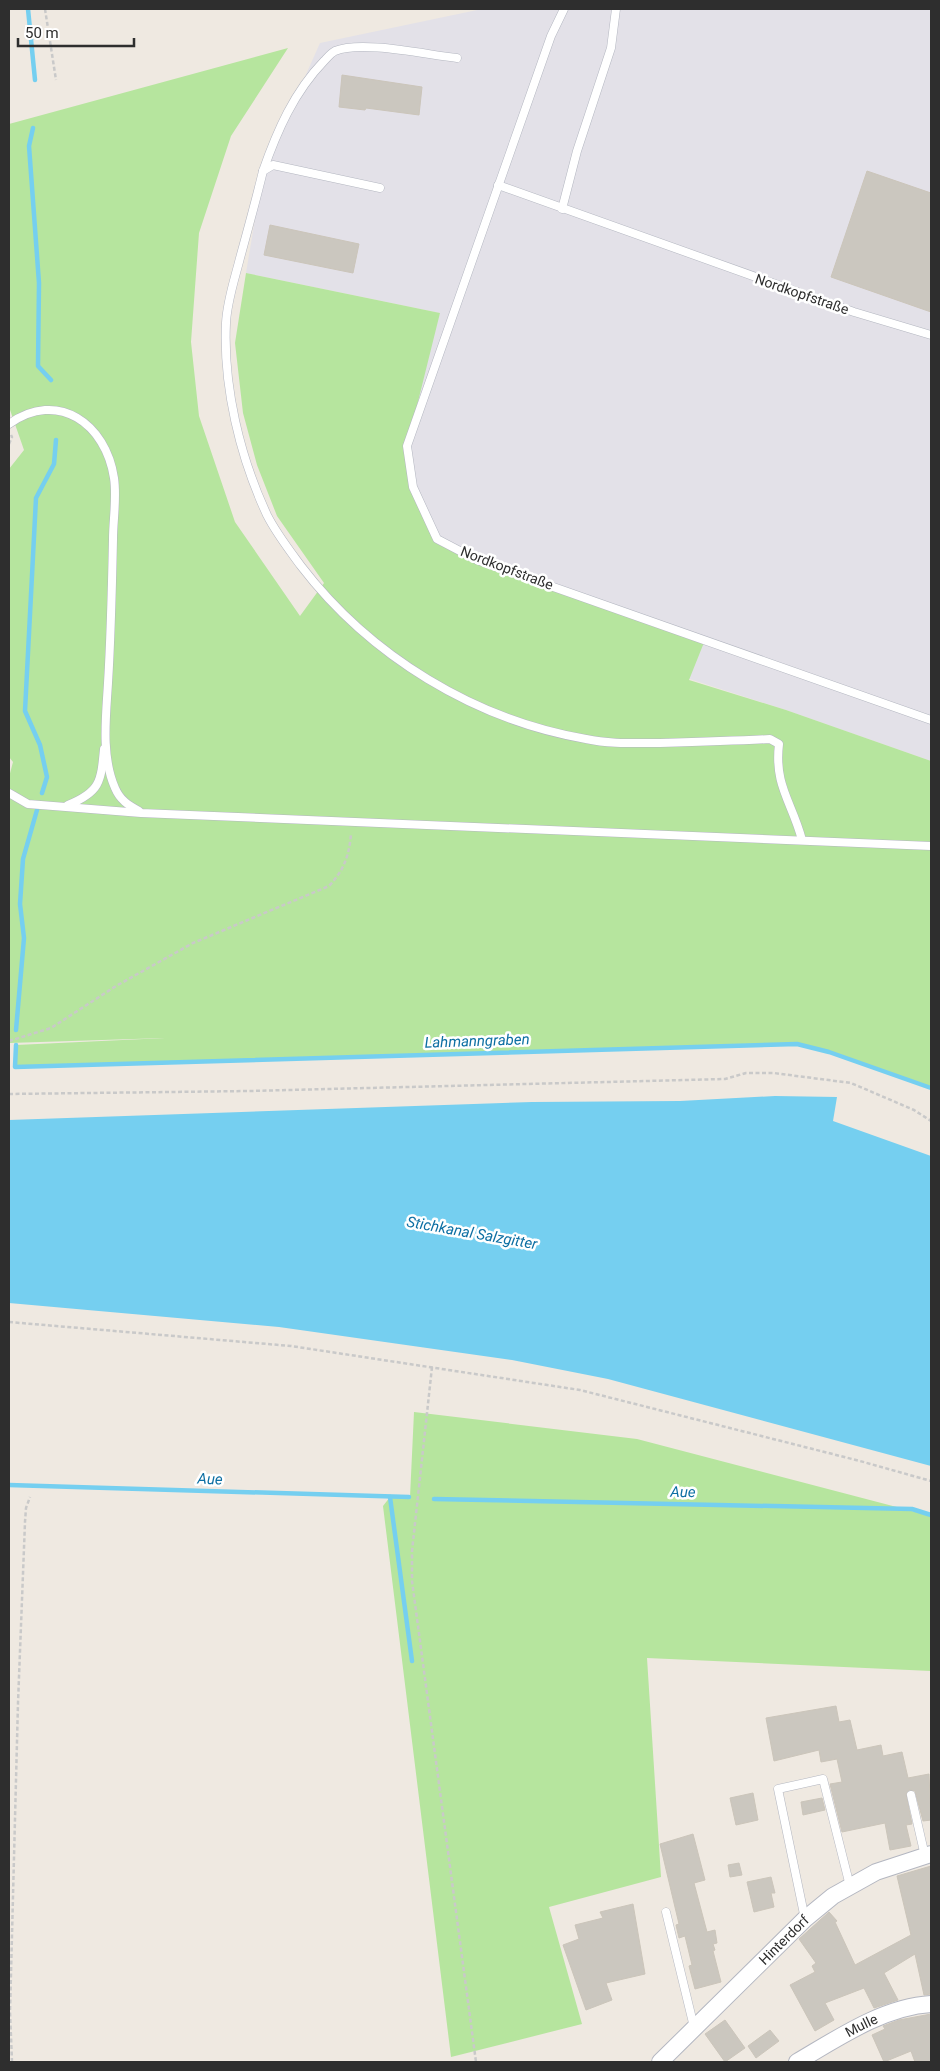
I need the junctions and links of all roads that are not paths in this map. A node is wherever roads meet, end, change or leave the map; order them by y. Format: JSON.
{"nodes":[{"id":1,"x":564,"y":9,"type":"edge"},
{"id":2,"x":616,"y":9,"type":"edge"},
{"id":3,"x":457,"y":58,"type":"dead end"},
{"id":4,"x":263,"y":171,"type":"junction"},
{"id":5,"x":498,"y":185,"type":"junction"},
{"id":6,"x":380,"y":188,"type":"dead end"},
{"id":7,"x":562,"y":209,"type":"junction"},
{"id":8,"x":931,"y":335,"type":"edge"},
{"id":9,"x":9,"y":424,"type":"edge"},
{"id":10,"x":931,"y":720,"type":"edge"},
{"id":11,"x":105,"y":735,"type":"junction"},
{"id":12,"x":9,"y":793,"type":"edge"},
{"id":13,"x":64,"y":807,"type":"junction"},
{"id":14,"x":142,"y":813,"type":"junction"},
{"id":15,"x":802,"y":840,"type":"junction"},
{"id":16,"x":931,"y":846,"type":"edge"},
{"id":17,"x":911,"y":1795,"type":"dead end"},
{"id":18,"x":928,"y":1855,"type":"edge"},
{"id":19,"x":850,"y":1886,"type":"junction"},
{"id":20,"x":666,"y":1912,"type":"dead end"},
{"id":21,"x":805,"y":1920,"type":"junction"},
{"id":22,"x":931,"y":2004,"type":"edge"},
{"id":23,"x":695,"y":2028,"type":"junction"},
{"id":24,"x":666,"y":2060,"type":"edge"},
{"id":25,"x":797,"y":2062,"type":"edge"}],
"edges":[{"from":1,"to":5,"type":"lane","name":"Nordkopfstraße"},
{"from":2,"to":7,"type":"lane"},
{"from":3,"to":4,"type":"lane"},
{"from":4,"to":6,"type":"lane"},
{"from":4,"to":15,"type":"lane"},
{"from":5,"to":7,"type":"lane","name":"Nordkopfstraße"},
{"from":5,"to":10,"type":"lane","name":"Nordkopfstraße"},
{"from":7,"to":8,"type":"lane","name":"Nordkopfstraße"},
{"from":9,"to":11,"type":"lane"},
{"from":11,"to":13,"type":"lane"},
{"from":11,"to":14,"type":"lane"},
{"from":12,"to":13,"type":"lane"},
{"from":13,"to":14,"type":"lane"},
{"from":14,"to":15,"type":"lane"},
{"from":15,"to":16,"type":"lane"},
{"from":17,"to":18,"type":"lane"},
{"from":18,"to":19,"type":"street","name":"Hinterdorf"},
{"from":19,"to":21,"type":"street","name":"Hinterdorf"},
{"from":19,"to":21,"type":"lane"},
{"from":20,"to":23,"type":"lane"},
{"from":21,"to":23,"type":"street","name":"Hinterdorf"},
{"from":22,"to":25,"type":"street","name":"Mulle"},
{"from":23,"to":24,"type":"street","name":"Hinterdorf"}]}
